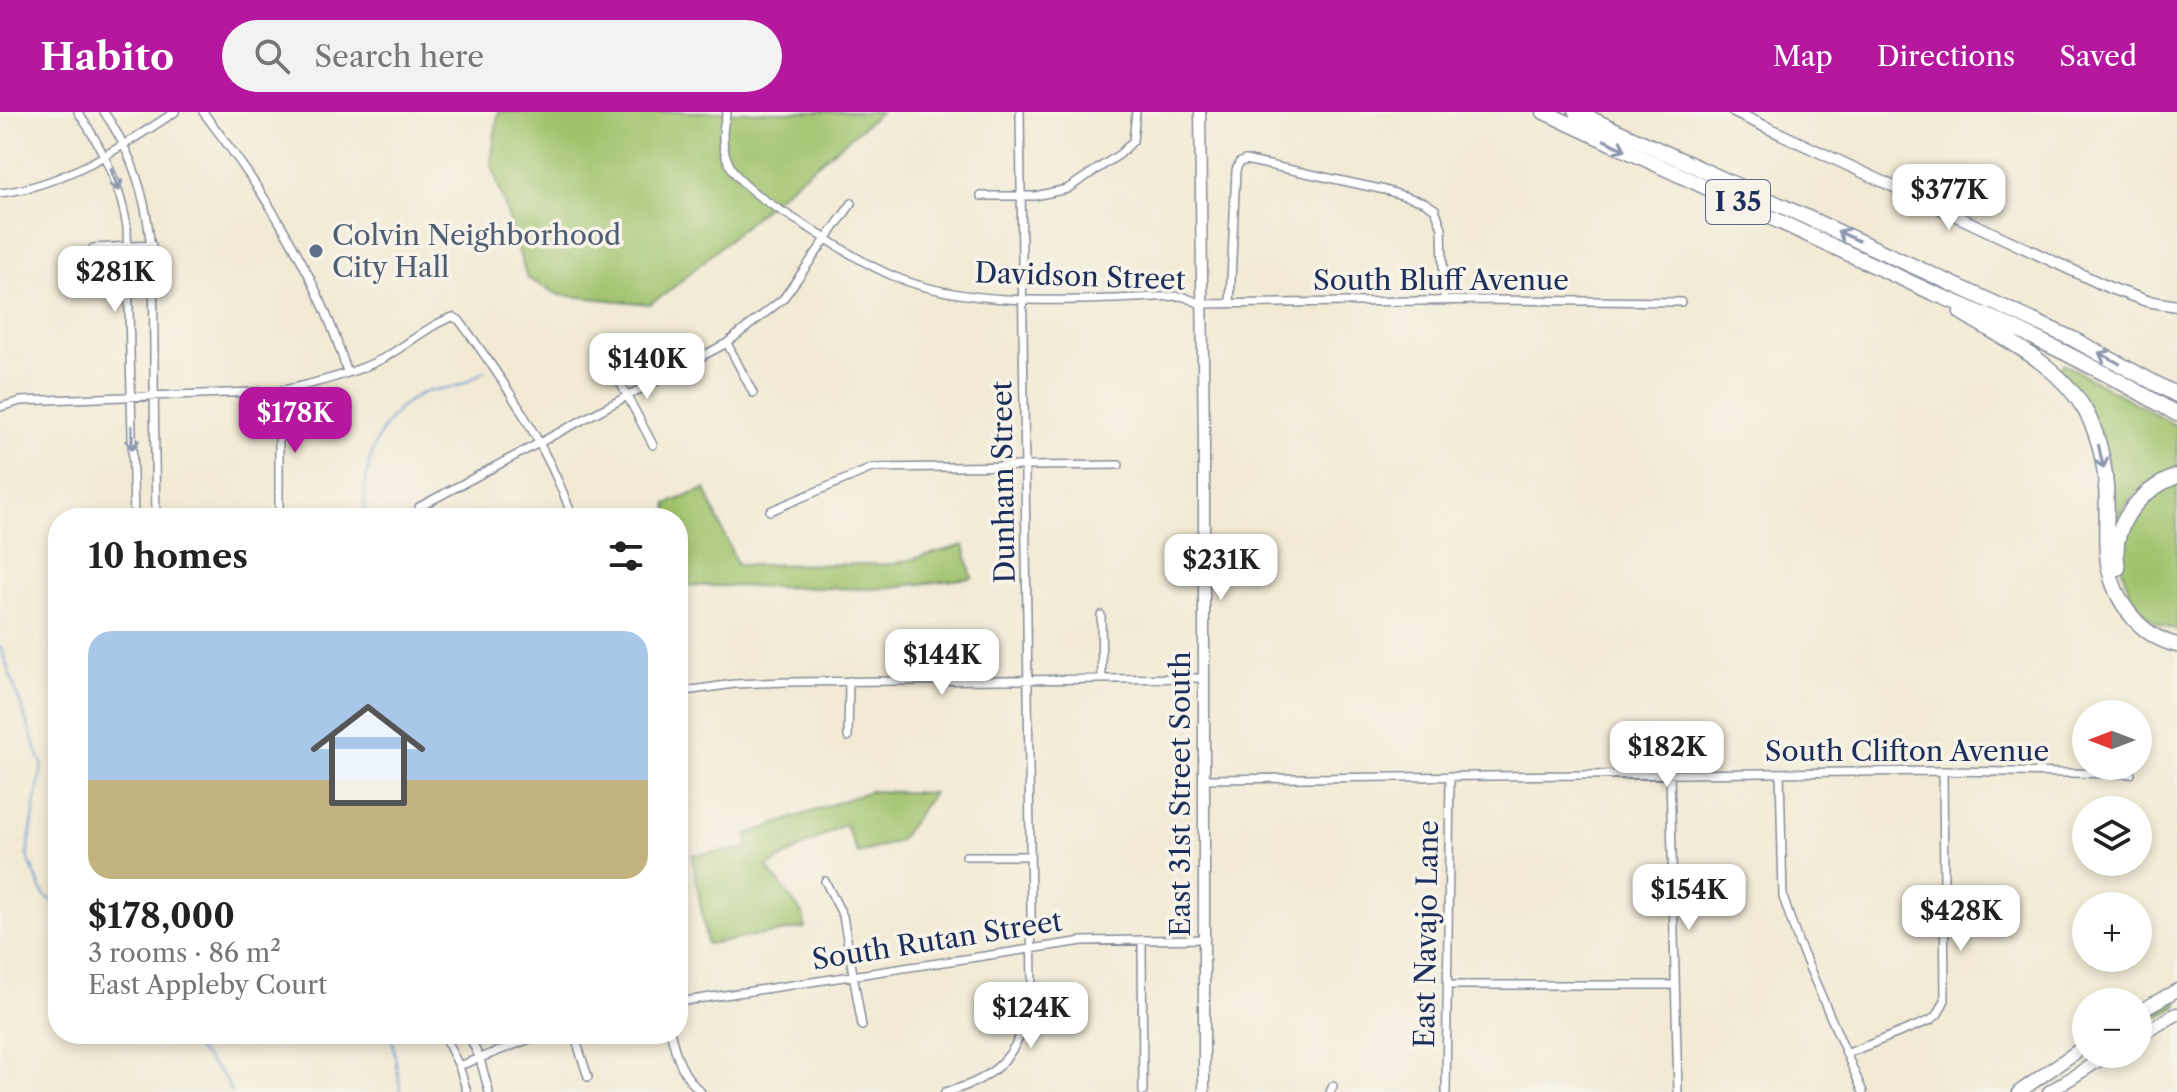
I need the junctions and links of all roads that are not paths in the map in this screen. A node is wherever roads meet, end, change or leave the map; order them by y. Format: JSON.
{"nodes":[{"id":1,"x":78,"y":112,"type":"edge"},
{"id":2,"x":104,"y":112,"type":"edge"},
{"id":3,"x":175,"y":112,"type":"edge"},
{"id":4,"x":203,"y":112,"type":"edge"},
{"id":5,"x":727,"y":112,"type":"edge"},
{"id":6,"x":1020,"y":112,"type":"edge"},
{"id":7,"x":1136,"y":112,"type":"edge"},
{"id":8,"x":1200,"y":112,"type":"edge"},
{"id":9,"x":1544,"y":112,"type":"edge"},
{"id":10,"x":1576,"y":112,"type":"edge"},
{"id":11,"x":1734,"y":112,"type":"edge"},
{"id":12,"x":124,"y":144,"type":"junction"},
{"id":13,"x":104,"y":154,"type":"junction"},
{"id":14,"x":0,"y":193,"type":"edge"},
{"id":15,"x":981,"y":196,"type":"dead end"},
{"id":16,"x":1022,"y":196,"type":"junction"},
{"id":17,"x":852,"y":203,"type":"dead end"},
{"id":18,"x":828,"y":239,"type":"junction"},
{"id":19,"x":152,"y":245,"type":"junction"},
{"id":20,"x":130,"y":247,"type":"junction"},
{"id":21,"x":93,"y":248,"type":"dead end"},
{"id":22,"x":1931,"y":292,"type":"junction"},
{"id":23,"x":1023,"y":299,"type":"junction"},
{"id":24,"x":1444,"y":301,"type":"junction"},
{"id":25,"x":1681,"y":302,"type":"dead end"},
{"id":26,"x":1230,"y":303,"type":"junction"},
{"id":27,"x":1201,"y":304,"type":"junction"},
{"id":28,"x":2177,"y":306,"type":"edge"},
{"id":29,"x":727,"y":343,"type":"junction"},
{"id":30,"x":601,"y":346,"type":"dead end"},
{"id":31,"x":347,"y":372,"type":"junction"},
{"id":32,"x":279,"y":391,"type":"junction"},
{"id":33,"x":753,"y":393,"type":"dead end"},
{"id":34,"x":2177,"y":393,"type":"edge"},
{"id":35,"x":628,"y":394,"type":"junction"},
{"id":36,"x":154,"y":396,"type":"junction"},
{"id":37,"x":132,"y":397,"type":"junction"},
{"id":38,"x":0,"y":407,"type":"edge"},
{"id":39,"x":2177,"y":414,"type":"edge"},
{"id":40,"x":539,"y":442,"type":"junction"},
{"id":41,"x":653,"y":445,"type":"dead end"},
{"id":42,"x":1119,"y":465,"type":"dead end"},
{"id":43,"x":1025,"y":466,"type":"junction"},
{"id":44,"x":2177,"y":476,"type":"edge"},
{"id":45,"x":419,"y":507,"type":"dead end"},
{"id":46,"x":134,"y":508,"type":"edge"},
{"id":47,"x":156,"y":508,"type":"edge"},
{"id":48,"x":279,"y":508,"type":"edge"},
{"id":49,"x":569,"y":508,"type":"edge"},
{"id":50,"x":770,"y":511,"type":"dead end"},
{"id":51,"x":1101,"y":615,"type":"dead end"},
{"id":52,"x":2177,"y":637,"type":"edge"},
{"id":53,"x":2177,"y":645,"type":"edge"},
{"id":54,"x":1204,"y":678,"type":"junction"},
{"id":55,"x":1102,"y":679,"type":"junction"},
{"id":56,"x":1027,"y":680,"type":"junction"},
{"id":57,"x":849,"y":681,"type":"junction"},
{"id":58,"x":688,"y":691,"type":"edge"},
{"id":59,"x":848,"y":737,"type":"dead end"},
{"id":60,"x":1943,"y":771,"type":"junction"},
{"id":61,"x":1780,"y":773,"type":"junction"},
{"id":62,"x":2072,"y":773,"type":"edge"},
{"id":63,"x":1670,"y":774,"type":"junction"},
{"id":64,"x":1450,"y":776,"type":"junction"},
{"id":65,"x":1204,"y":779,"type":"junction"},
{"id":66,"x":966,"y":856,"type":"dead end"},
{"id":67,"x":1030,"y":856,"type":"junction"},
{"id":68,"x":825,"y":881,"type":"dead end"},
{"id":69,"x":1204,"y":939,"type":"junction"},
{"id":70,"x":1142,"y":940,"type":"junction"},
{"id":71,"x":1031,"y":948,"type":"junction"},
{"id":72,"x":854,"y":975,"type":"junction"},
{"id":73,"x":1448,"y":985,"type":"junction"},
{"id":74,"x":1674,"y":985,"type":"junction"},
{"id":75,"x":2177,"y":990,"type":"edge"},
{"id":76,"x":688,"y":1000,"type":"edge"},
{"id":77,"x":2152,"y":1004,"type":"edge"},
{"id":78,"x":2177,"y":1014,"type":"edge"},
{"id":79,"x":862,"y":1026,"type":"dead end"},
{"id":80,"x":2152,"y":1028,"type":"edge"},
{"id":81,"x":448,"y":1044,"type":"edge"},
{"id":82,"x":473,"y":1044,"type":"edge"},
{"id":83,"x":518,"y":1044,"type":"edge"},
{"id":84,"x":577,"y":1044,"type":"edge"},
{"id":85,"x":673,"y":1044,"type":"edge"},
{"id":86,"x":1846,"y":1054,"type":"junction"},
{"id":87,"x":2072,"y":1055,"type":"edge"},
{"id":88,"x":480,"y":1059,"type":"junction"},
{"id":89,"x":459,"y":1066,"type":"junction"},
{"id":90,"x":2087,"y":1068,"type":"edge"},
{"id":91,"x":588,"y":1077,"type":"dead end"},
{"id":92,"x":467,"y":1092,"type":"edge"},
{"id":93,"x":489,"y":1092,"type":"edge"},
{"id":94,"x":701,"y":1092,"type":"edge"},
{"id":95,"x":945,"y":1092,"type":"edge"},
{"id":96,"x":1143,"y":1092,"type":"edge"},
{"id":97,"x":1204,"y":1092,"type":"edge"},
{"id":98,"x":1446,"y":1092,"type":"edge"},
{"id":99,"x":1678,"y":1092,"type":"edge"},
{"id":100,"x":1863,"y":1092,"type":"edge"},
{"id":101,"x":2019,"y":1092,"type":"edge"},
{"id":102,"x":2049,"y":1092,"type":"edge"}],
"edges":[{"from":1,"to":13,"type":"street"},
{"from":2,"to":12,"type":"street"},
{"from":3,"to":12,"type":"street"},
{"from":4,"to":31,"type":"street"},
{"from":5,"to":18,"type":"street","name":"Davidson Street"},
{"from":6,"to":16,"type":"street","name":"Dunham Street"},
{"from":7,"to":16,"type":"street"},
{"from":8,"to":27,"type":"street","name":"East 31st Street South"},
{"from":9,"to":22,"type":"highway","number":"I 35","one_way":true},
{"from":34,"to":10,"type":"highway","number":"I 35","one_way":true},
{"from":11,"to":28,"type":"street"},
{"from":12,"to":13,"type":"street"},
{"from":12,"to":19,"type":"street"},
{"from":13,"to":14,"type":"street"},
{"from":13,"to":20,"type":"street","one_way":true},
{"from":15,"to":16,"type":"street"},
{"from":16,"to":23,"type":"street","name":"Dunham Street"},
{"from":17,"to":18,"type":"street"},
{"from":18,"to":23,"type":"street","name":"Davidson Street"},
{"from":18,"to":29,"type":"street"},
{"from":19,"to":20,"type":"street"},
{"from":19,"to":36,"type":"street"},
{"from":20,"to":21,"type":"street"},
{"from":20,"to":37,"type":"street"},
{"from":22,"to":39,"type":"highway","number":"I 35"},
{"from":22,"to":53,"type":"highway","one_way":true},
{"from":23,"to":27,"type":"street","name":"Davidson Street"},
{"from":23,"to":43,"type":"street","name":"Dunham Street"},
{"from":24,"to":25,"type":"street","name":"South Bluff Avenue"},
{"from":24,"to":26,"type":"street","name":"South Bluff Avenue"},
{"from":24,"to":26,"type":"street"},
{"from":26,"to":27,"type":"street","name":"South Bluff Avenue"},
{"from":27,"to":54,"type":"street","name":"East 31st Street South"},
{"from":29,"to":33,"type":"street"},
{"from":29,"to":35,"type":"street"},
{"from":30,"to":35,"type":"street"},
{"from":31,"to":32,"type":"street"},
{"from":31,"to":40,"type":"street"},
{"from":32,"to":36,"type":"street"},
{"from":32,"to":48,"type":"street"},
{"from":35,"to":40,"type":"street"},
{"from":35,"to":41,"type":"street"},
{"from":36,"to":37,"type":"street"},
{"from":36,"to":47,"type":"street"},
{"from":37,"to":38,"type":"street"},
{"from":37,"to":46,"type":"street","one_way":true},
{"from":40,"to":45,"type":"street"},
{"from":40,"to":49,"type":"street"},
{"from":42,"to":43,"type":"street"},
{"from":43,"to":50,"type":"street"},
{"from":43,"to":56,"type":"street","name":"Dunham Street"},
{"from":44,"to":52,"type":"highway"},
{"from":51,"to":55,"type":"street"},
{"from":54,"to":55,"type":"street"},
{"from":54,"to":65,"type":"street","name":"East 31st Street South"},
{"from":55,"to":56,"type":"street"},
{"from":56,"to":57,"type":"street"},
{"from":56,"to":67,"type":"street","name":"Dunham Street"},
{"from":57,"to":58,"type":"street"},
{"from":57,"to":59,"type":"street"},
{"from":60,"to":61,"type":"street","name":"South Clifton Avenue"},
{"from":60,"to":62,"type":"street","name":"South Clifton Avenue"},
{"from":60,"to":86,"type":"street"},
{"from":61,"to":63,"type":"street","name":"South Clifton Avenue"},
{"from":61,"to":86,"type":"street"},
{"from":63,"to":64,"type":"street","name":"South Clifton Avenue"},
{"from":63,"to":74,"type":"street"},
{"from":64,"to":65,"type":"street","name":"South Clifton Avenue"},
{"from":64,"to":73,"type":"street","name":"East Navajo Lane"},
{"from":65,"to":69,"type":"street","name":"East 31st Street South"},
{"from":66,"to":67,"type":"street"},
{"from":67,"to":71,"type":"street","name":"Dunham Street"},
{"from":68,"to":72,"type":"street"},
{"from":69,"to":70,"type":"street","name":"South Rutan Street"},
{"from":69,"to":97,"type":"street","name":"East 31st Street South"},
{"from":70,"to":71,"type":"street","name":"South Rutan Street"},
{"from":70,"to":96,"type":"street"},
{"from":71,"to":72,"type":"street","name":"South Rutan Street"},
{"from":71,"to":95,"type":"street","name":"Dunham Street"},
{"from":72,"to":76,"type":"street","name":"South Rutan Street"},
{"from":72,"to":79,"type":"street"},
{"from":73,"to":74,"type":"street"},
{"from":73,"to":98,"type":"street","name":"East Navajo Lane"},
{"from":74,"to":99,"type":"street"},
{"from":75,"to":77,"type":"main road"},
{"from":78,"to":80,"type":"main road"},
{"from":81,"to":89,"type":"street"},
{"from":82,"to":88,"type":"street"},
{"from":83,"to":88,"type":"street"},
{"from":84,"to":91,"type":"street"},
{"from":85,"to":94,"type":"street"},
{"from":86,"to":100,"type":"street"},
{"from":87,"to":101,"type":"main road"},
{"from":88,"to":89,"type":"street"},
{"from":88,"to":93,"type":"street"},
{"from":89,"to":92,"type":"street"},
{"from":90,"to":102,"type":"main road"}]}
